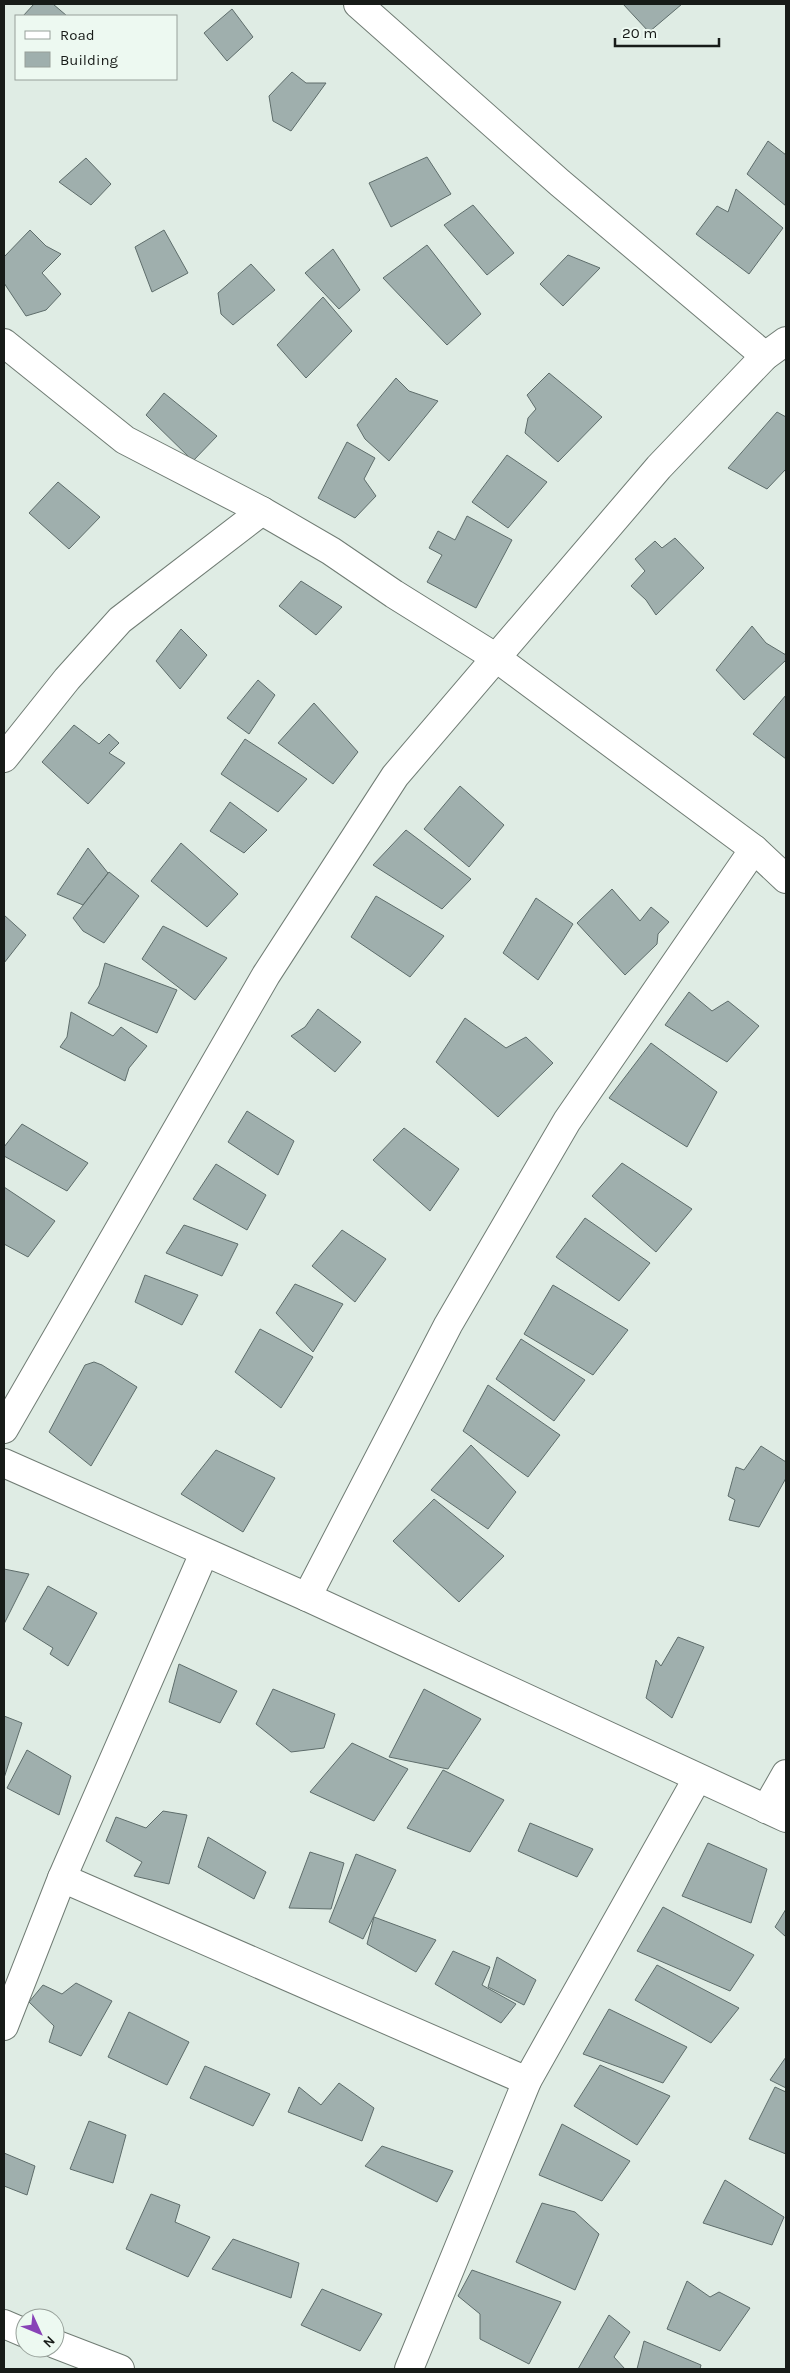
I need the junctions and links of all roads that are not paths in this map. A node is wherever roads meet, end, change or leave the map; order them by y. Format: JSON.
{"nodes":[{"id":1,"x":358,"y":4,"type":"edge"},
{"id":2,"x":4,"y":343,"type":"edge"},
{"id":3,"x":775,"y":348,"type":"edge"},
{"id":4,"x":262,"y":511,"type":"junction"},
{"id":5,"x":495,"y":657,"type":"junction"},
{"id":6,"x":4,"y":758,"type":"edge"},
{"id":7,"x":754,"y":849,"type":"junction"},
{"id":8,"x":786,"y":879,"type":"edge"},
{"id":9,"x":4,"y":1429,"type":"edge"},
{"id":10,"x":4,"y":1463,"type":"edge"},
{"id":11,"x":204,"y":1553,"type":"junction"},
{"id":12,"x":307,"y":1597,"type":"junction"},
{"id":13,"x":786,"y":1774,"type":"edge"},
{"id":14,"x":697,"y":1779,"type":"junction"},
{"id":15,"x":776,"y":1814,"type":"edge"},
{"id":16,"x":62,"y":1878,"type":"junction"},
{"id":17,"x":4,"y":2026,"type":"edge"},
{"id":18,"x":527,"y":2081,"type":"junction"},
{"id":19,"x":65,"y":2348,"type":"edge"},
{"id":20,"x":120,"y":2369,"type":"edge"},
{"id":21,"x":409,"y":2369,"type":"edge"}],
"edges":[{"from":1,"to":3,"type":"street"},
{"from":2,"to":4,"type":"street"},
{"from":3,"to":5,"type":"street"},
{"from":4,"to":5,"type":"street"},
{"from":4,"to":6,"type":"street"},
{"from":5,"to":7,"type":"street"},
{"from":5,"to":9,"type":"street"},
{"from":7,"to":8,"type":"street"},
{"from":7,"to":12,"type":"street"},
{"from":10,"to":11,"type":"street"},
{"from":11,"to":12,"type":"street"},
{"from":11,"to":16,"type":"street"},
{"from":12,"to":14,"type":"street"},
{"from":13,"to":15,"type":"street"},
{"from":14,"to":15,"type":"street"},
{"from":14,"to":18,"type":"street"},
{"from":16,"to":17,"type":"street"},
{"from":16,"to":18,"type":"street"},
{"from":18,"to":21,"type":"street"},
{"from":19,"to":20,"type":"street"}]}
